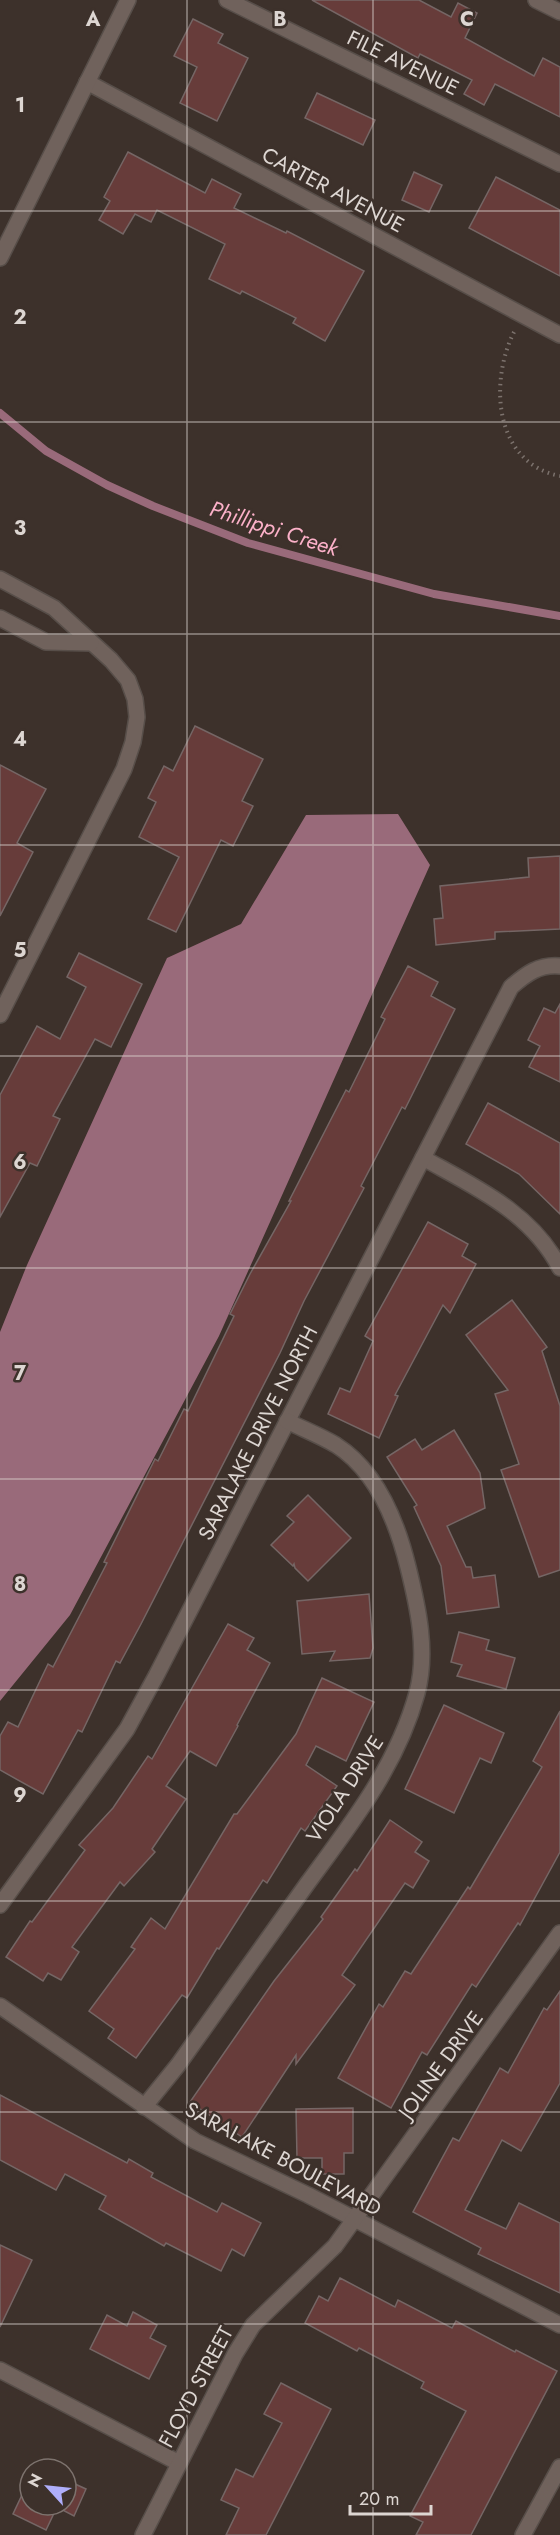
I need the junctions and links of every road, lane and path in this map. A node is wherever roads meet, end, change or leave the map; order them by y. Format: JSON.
{"nodes":[{"id":1,"x":128,"y":0,"type":"edge"},
{"id":2,"x":227,"y":0,"type":"edge"},
{"id":3,"x":536,"y":0,"type":"edge"},
{"id":4,"x":560,"y":12,"type":"edge"},
{"id":5,"x":87,"y":82,"type":"junction"},
{"id":6,"x":560,"y":164,"type":"edge"},
{"id":7,"x":0,"y":258,"type":"edge"},
{"id":8,"x":522,"y":315,"type":"junction"},
{"id":9,"x":560,"y":334,"type":"edge"},
{"id":10,"x":560,"y":476,"type":"edge"},
{"id":11,"x":0,"y":579,"type":"edge"},
{"id":12,"x":0,"y":618,"type":"edge"},
{"id":13,"x":91,"y":643,"type":"junction"},
{"id":14,"x":560,"y":966,"type":"edge"},
{"id":15,"x":0,"y":1015,"type":"edge"},
{"id":16,"x":423,"y":1158,"type":"junction"},
{"id":17,"x":560,"y":1268,"type":"edge"},
{"id":18,"x":287,"y":1421,"type":"junction"},
{"id":19,"x":0,"y":1905,"type":"edge"},
{"id":20,"x":560,"y":1933,"type":"edge"},
{"id":21,"x":0,"y":2006,"type":"edge"},
{"id":22,"x":144,"y":2107,"type":"junction"},
{"id":23,"x":355,"y":2221,"type":"junction"},
{"id":24,"x":560,"y":2325,"type":"edge"},
{"id":25,"x":0,"y":2370,"type":"edge"},
{"id":26,"x":179,"y":2463,"type":"junction"},
{"id":27,"x":560,"y":2467,"type":"edge"},
{"id":28,"x":142,"y":2535,"type":"edge"},
{"id":29,"x":523,"y":2535,"type":"edge"}],
"edges":[{"from":1,"to":5,"type":"street"},
{"from":2,"to":6,"type":"street","name":"FILE AVENUE"},
{"from":3,"to":4,"type":"street"},
{"from":5,"to":7,"type":"street"},
{"from":5,"to":8,"type":"street","name":"CARTER AVENUE"},
{"from":8,"to":9,"type":"street","name":"CARTER AVENUE"},
{"from":8,"to":10,"type":"path"},
{"from":11,"to":13,"type":"street"},
{"from":12,"to":13,"type":"street"},
{"from":13,"to":15,"type":"street"},
{"from":14,"to":16,"type":"street","name":"SARALAKE DRIVE NORTH"},
{"from":16,"to":17,"type":"street"},
{"from":16,"to":18,"type":"street","name":"SARALAKE DRIVE NORTH"},
{"from":18,"to":19,"type":"street","name":"SARALAKE DRIVE NORTH"},
{"from":18,"to":22,"type":"street","name":"VIOLA DRIVE"},
{"from":20,"to":23,"type":"street","name":"JOLINE DRIVE"},
{"from":21,"to":22,"type":"street","name":"SARALAKE BOULEVARD"},
{"from":22,"to":23,"type":"street","name":"SARALAKE BOULEVARD"},
{"from":23,"to":24,"type":"street","name":"SARALAKE BOULEVARD"},
{"from":23,"to":26,"type":"street","name":"FLOYD STREET"},
{"from":25,"to":26,"type":"street"},
{"from":26,"to":28,"type":"street","name":"FLOYD STREET"},
{"from":27,"to":29,"type":"street"}]}
